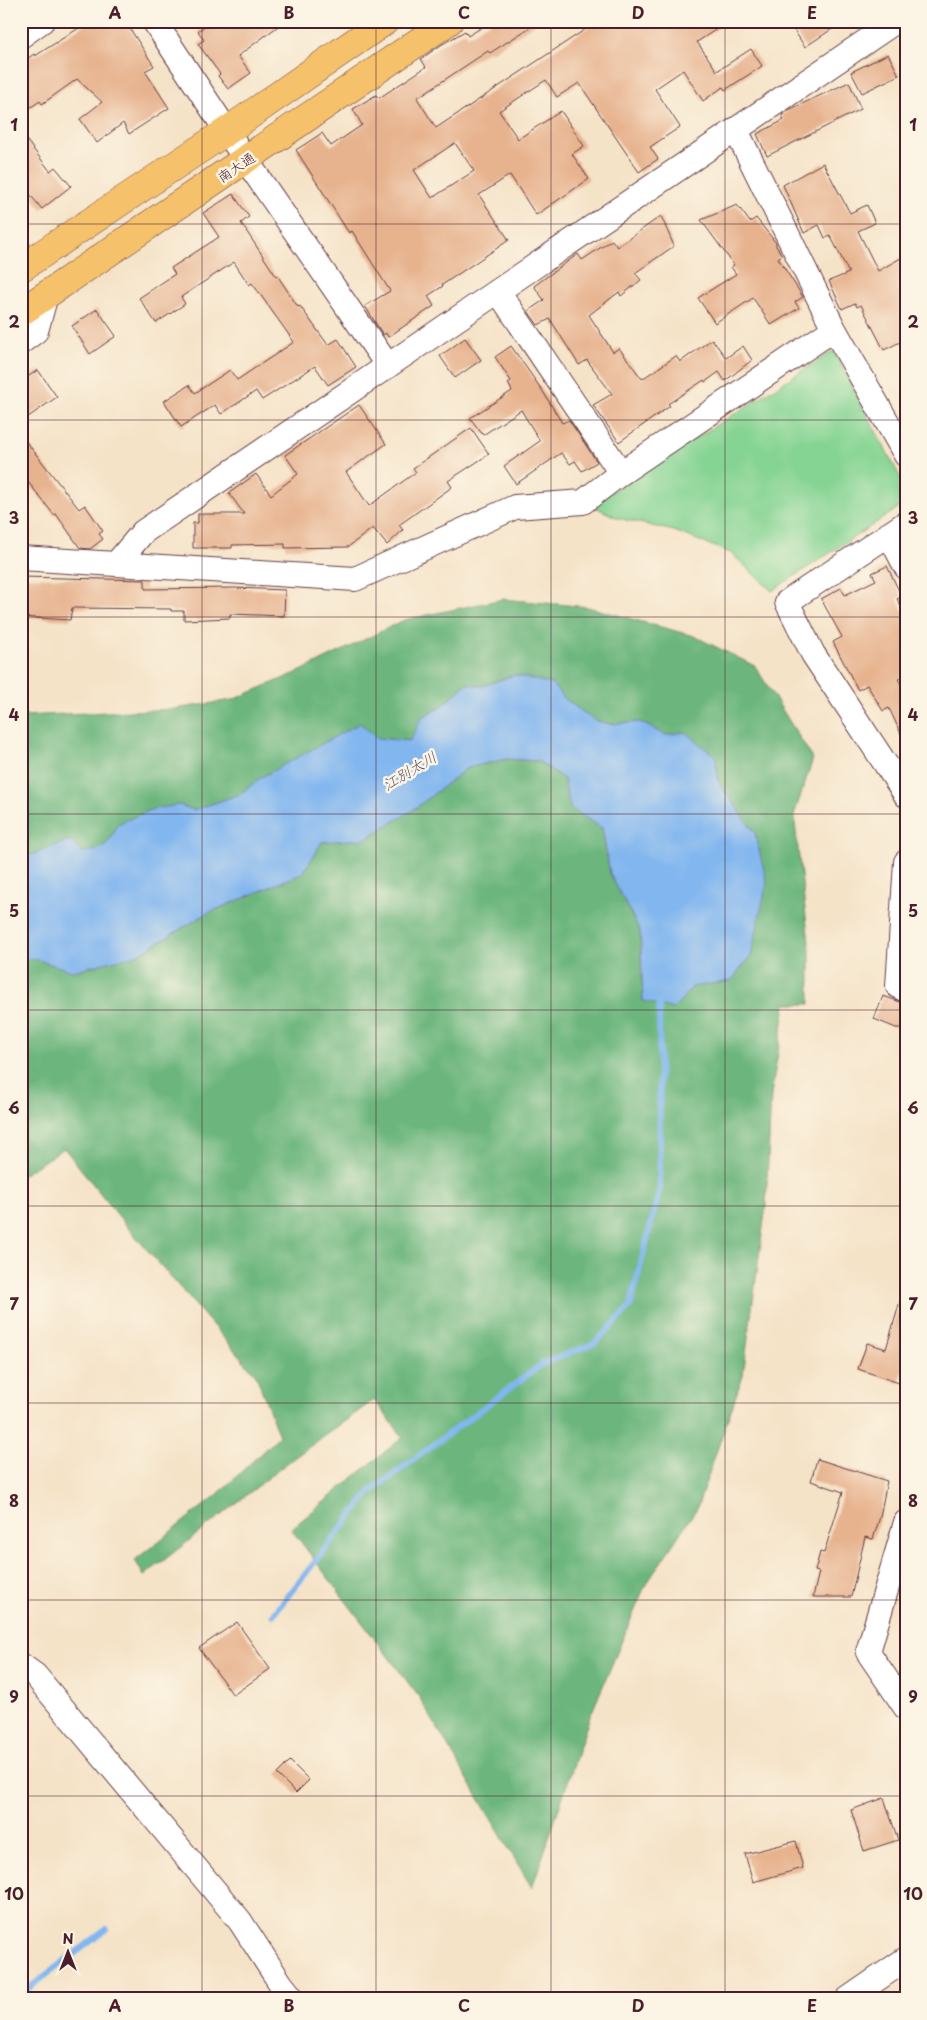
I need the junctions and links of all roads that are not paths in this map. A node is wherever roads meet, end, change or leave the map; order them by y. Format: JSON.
{"nodes":[{"id":1,"x":42,"y":21,"type":"edge"},
{"id":2,"x":154,"y":21,"type":"edge"},
{"id":3,"x":384,"y":21,"type":"edge"},
{"id":4,"x":449,"y":21,"type":"edge"},
{"id":5,"x":896,"y":21,"type":"edge"},
{"id":6,"x":21,"y":36,"type":"edge"},
{"id":7,"x":736,"y":130,"type":"junction"},
{"id":8,"x":227,"y":131,"type":"junction"},
{"id":9,"x":246,"y":160,"type":"junction"},
{"id":10,"x":28,"y":259,"type":"edge"},
{"id":11,"x":498,"y":291,"type":"junction"},
{"id":12,"x":46,"y":295,"type":"junction"},
{"id":13,"x":21,"y":312,"type":"edge"},
{"id":14,"x":834,"y":329,"type":"junction"},
{"id":15,"x":21,"y":342,"type":"edge"},
{"id":16,"x":388,"y":366,"type":"junction"},
{"id":17,"x":906,"y":455,"type":"edge"},
{"id":18,"x":621,"y":473,"type":"junction"},
{"id":19,"x":897,"y":529,"type":"edge"},
{"id":20,"x":21,"y":558,"type":"edge"},
{"id":21,"x":116,"y":564,"type":"junction"},
{"id":22,"x":906,"y":567,"type":"edge"},
{"id":23,"x":906,"y":794,"type":"edge"},
{"id":24,"x":906,"y":862,"type":"edge"},
{"id":25,"x":904,"y":913,"type":"edge"},
{"id":26,"x":906,"y":990,"type":"edge"},
{"id":27,"x":906,"y":1522,"type":"edge"},
{"id":28,"x":21,"y":1665,"type":"edge"},
{"id":29,"x":906,"y":1708,"type":"edge"},
{"id":30,"x":906,"y":1959,"type":"edge"},
{"id":31,"x":293,"y":1999,"type":"edge"},
{"id":32,"x":848,"y":1999,"type":"edge"}],
"edges":[{"from":1,"to":6,"type":"street"},
{"from":2,"to":8,"type":"street"},
{"from":3,"to":8,"type":"main road"},
{"from":4,"to":9,"type":"main road","name":"南大通"},
{"from":5,"to":7,"type":"street"},
{"from":7,"to":11,"type":"street"},
{"from":7,"to":14,"type":"street"},
{"from":8,"to":9,"type":"street"},
{"from":8,"to":10,"type":"main road"},
{"from":9,"to":12,"type":"main road","name":"南大通"},
{"from":9,"to":16,"type":"street"},
{"from":11,"to":16,"type":"street"},
{"from":11,"to":18,"type":"street"},
{"from":12,"to":13,"type":"main road","name":"南大通"},
{"from":12,"to":15,"type":"street"},
{"from":14,"to":17,"type":"street"},
{"from":14,"to":18,"type":"street"},
{"from":16,"to":21,"type":"street"},
{"from":18,"to":21,"type":"street"},
{"from":19,"to":22,"type":"street"},
{"from":19,"to":23,"type":"street"},
{"from":20,"to":21,"type":"street"},
{"from":24,"to":25,"type":"street"},
{"from":25,"to":26,"type":"street"},
{"from":27,"to":29,"type":"street"},
{"from":28,"to":31,"type":"street"},
{"from":30,"to":32,"type":"street"}]}
